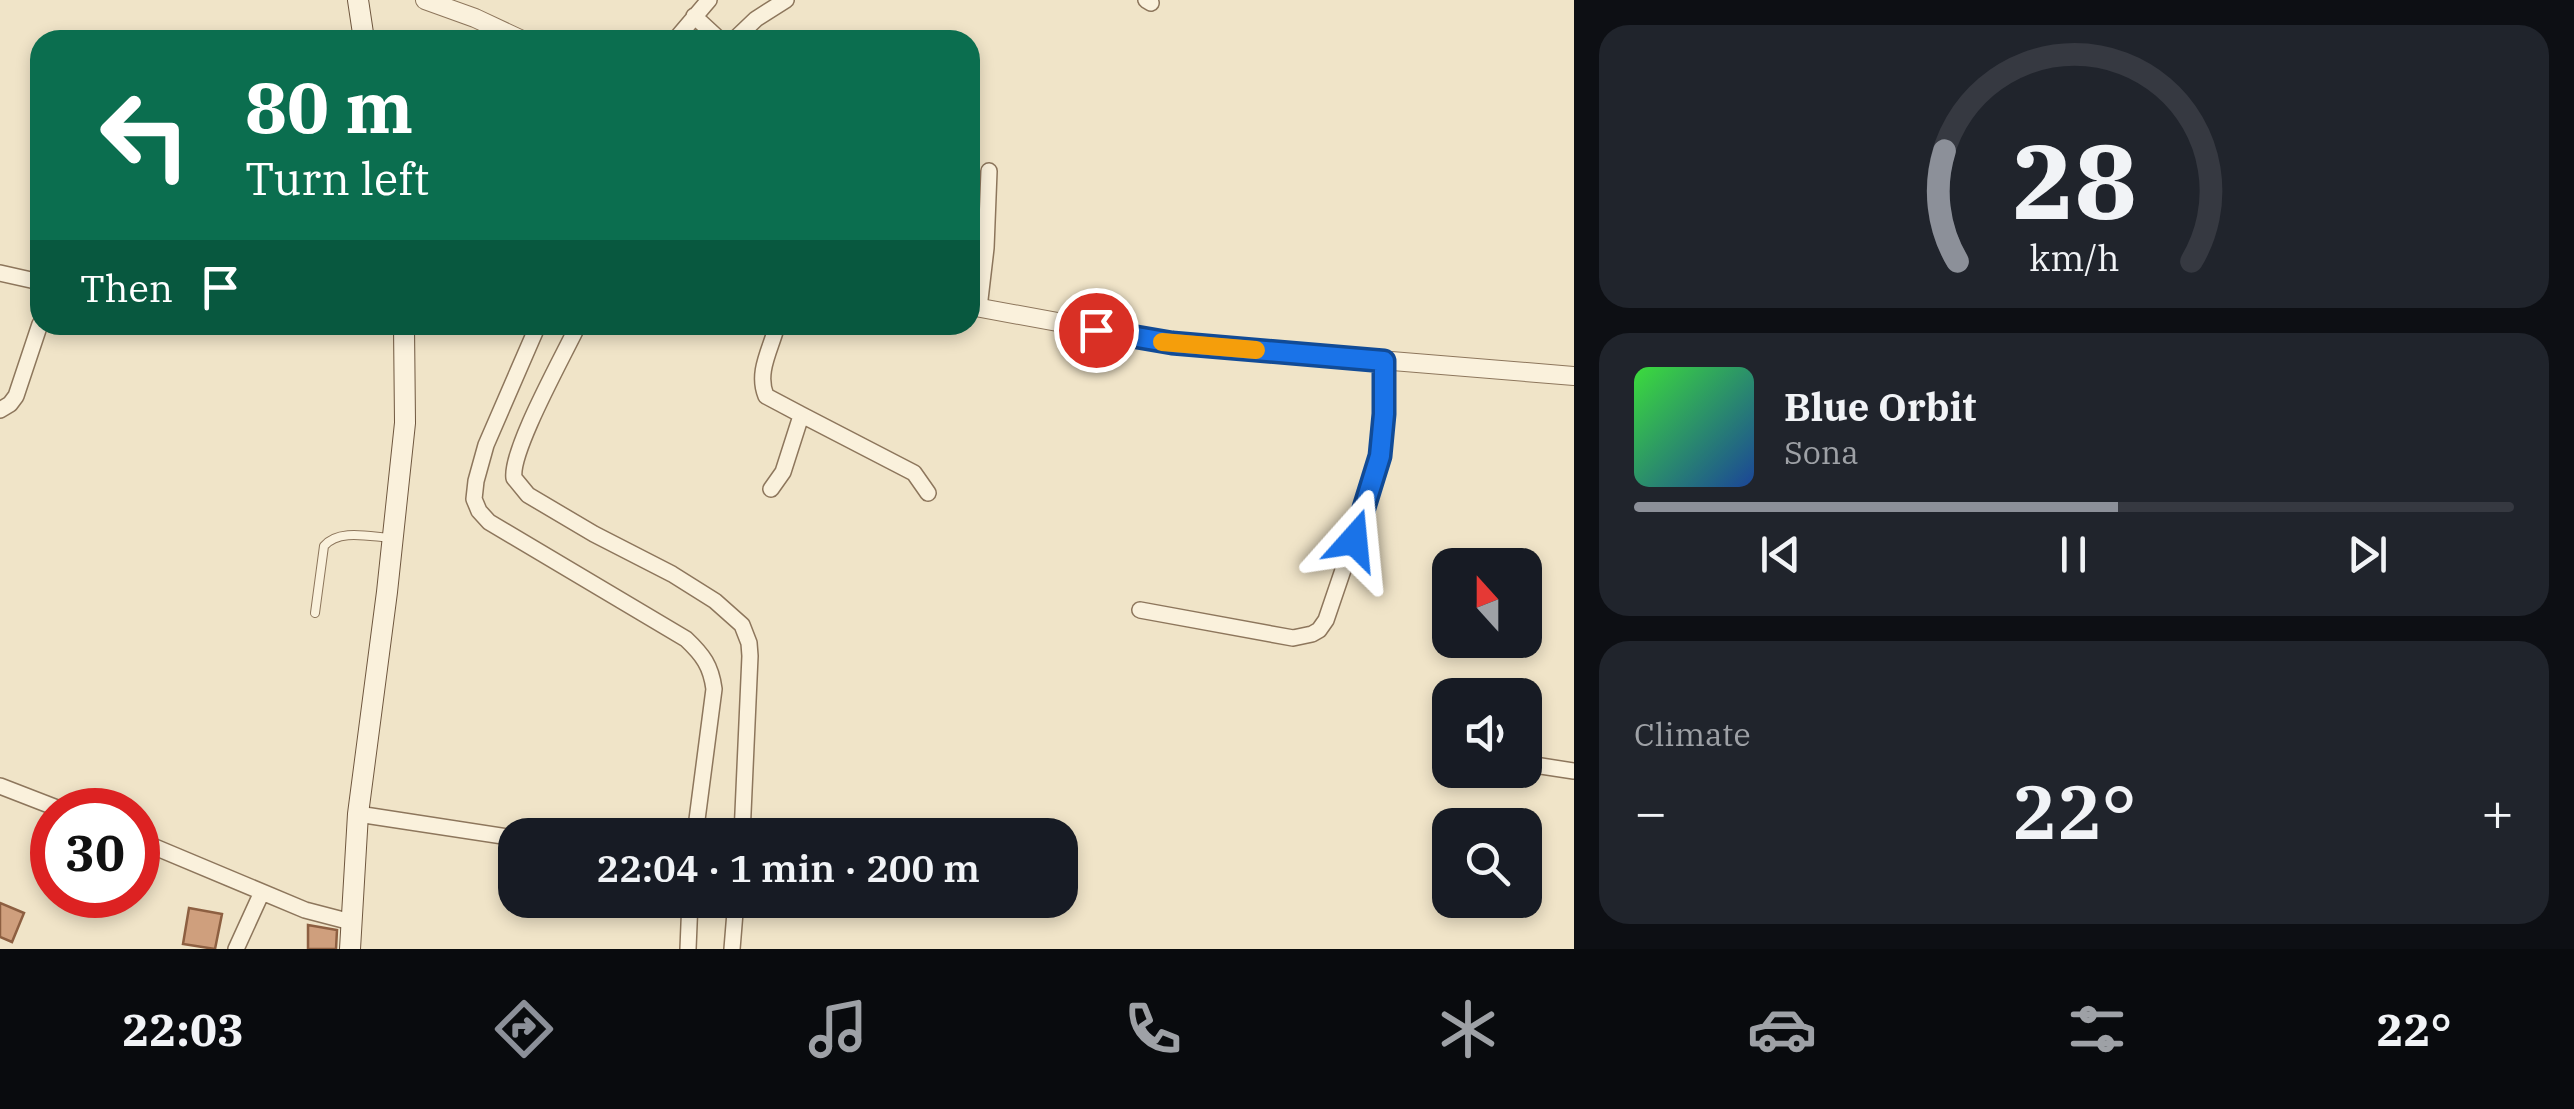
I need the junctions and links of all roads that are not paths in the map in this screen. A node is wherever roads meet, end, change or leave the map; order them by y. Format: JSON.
{"nodes":[{"id":1,"x":358,"y":0,"type":"edge"},
{"id":2,"x":425,"y":0,"type":"edge"},
{"id":3,"x":708,"y":0,"type":"edge"},
{"id":4,"x":786,"y":0,"type":"edge"},
{"id":5,"x":698,"y":19,"type":"junction"},
{"id":6,"x":362,"y":30,"type":"edge"},
{"id":7,"x":501,"y":30,"type":"edge"},
{"id":8,"x":686,"y":30,"type":"edge"},
{"id":9,"x":710,"y":30,"type":"edge"},
{"id":10,"x":744,"y":30,"type":"edge"},
{"id":11,"x":989,"y":171,"type":"dead end"},
{"id":12,"x":0,"y":273,"type":"edge"},
{"id":13,"x":980,"y":278,"type":"edge"},
{"id":14,"x":30,"y":280,"type":"edge"},
{"id":15,"x":980,"y":308,"type":"edge"},
{"id":16,"x":36,"y":335,"type":"edge"},
{"id":17,"x":401,"y":335,"type":"edge"},
{"id":18,"x":534,"y":335,"type":"edge"},
{"id":19,"x":573,"y":335,"type":"edge"},
{"id":20,"x":774,"y":335,"type":"edge"},
{"id":21,"x":1384,"y":361,"type":"junction"},
{"id":22,"x":1574,"y":376,"type":"edge"},
{"id":23,"x":0,"y":410,"type":"edge"},
{"id":24,"x":800,"y":414,"type":"junction"},
{"id":25,"x":770,"y":489,"type":"dead end"},
{"id":26,"x":928,"y":492,"type":"dead end"},
{"id":27,"x":392,"y":538,"type":"junction"},
{"id":28,"x":1140,"y":610,"type":"dead end"},
{"id":29,"x":316,"y":613,"type":"dead end"},
{"id":30,"x":1542,"y":766,"type":"edge"},
{"id":31,"x":1574,"y":770,"type":"edge"},
{"id":32,"x":0,"y":786,"type":"edge"},
{"id":33,"x":30,"y":798,"type":"edge"},
{"id":34,"x":358,"y":814,"type":"junction"},
{"id":35,"x":697,"y":818,"type":"edge"},
{"id":36,"x":743,"y":818,"type":"edge"},
{"id":37,"x":498,"y":835,"type":"edge"},
{"id":38,"x":160,"y":849,"type":"edge"},
{"id":39,"x":262,"y":892,"type":"junction"},
{"id":40,"x":689,"y":918,"type":"edge"},
{"id":41,"x":735,"y":918,"type":"edge"},
{"id":42,"x":352,"y":922,"type":"junction"},
{"id":43,"x":236,"y":949,"type":"edge"},
{"id":44,"x":350,"y":949,"type":"edge"},
{"id":45,"x":688,"y":949,"type":"edge"},
{"id":46,"x":732,"y":949,"type":"edge"}],
"edges":[{"from":1,"to":6,"type":"main road"},
{"from":2,"to":7,"type":"street"},
{"from":3,"to":5,"type":"street"},
{"from":4,"to":10,"type":"street"},
{"from":5,"to":8,"type":"street"},
{"from":5,"to":9,"type":"street"},
{"from":11,"to":13,"type":"street"},
{"from":12,"to":14,"type":"street"},
{"from":15,"to":21,"type":"street"},
{"from":16,"to":23,"type":"street"},
{"from":17,"to":27,"type":"main road"},
{"from":18,"to":35,"type":"street"},
{"from":19,"to":36,"type":"street"},
{"from":20,"to":24,"type":"street"},
{"from":21,"to":22,"type":"street"},
{"from":21,"to":28,"type":"street"},
{"from":24,"to":25,"type":"street"},
{"from":24,"to":26,"type":"street"},
{"from":27,"to":29,"type":"lane"},
{"from":27,"to":34,"type":"main road"},
{"from":30,"to":31,"type":"street"},
{"from":32,"to":33,"type":"street"},
{"from":34,"to":37,"type":"street"},
{"from":34,"to":42,"type":"main road"},
{"from":38,"to":39,"type":"street"},
{"from":39,"to":42,"type":"street"},
{"from":39,"to":43,"type":"street"},
{"from":40,"to":45,"type":"street"},
{"from":41,"to":46,"type":"street"},
{"from":42,"to":44,"type":"main road"}]}
